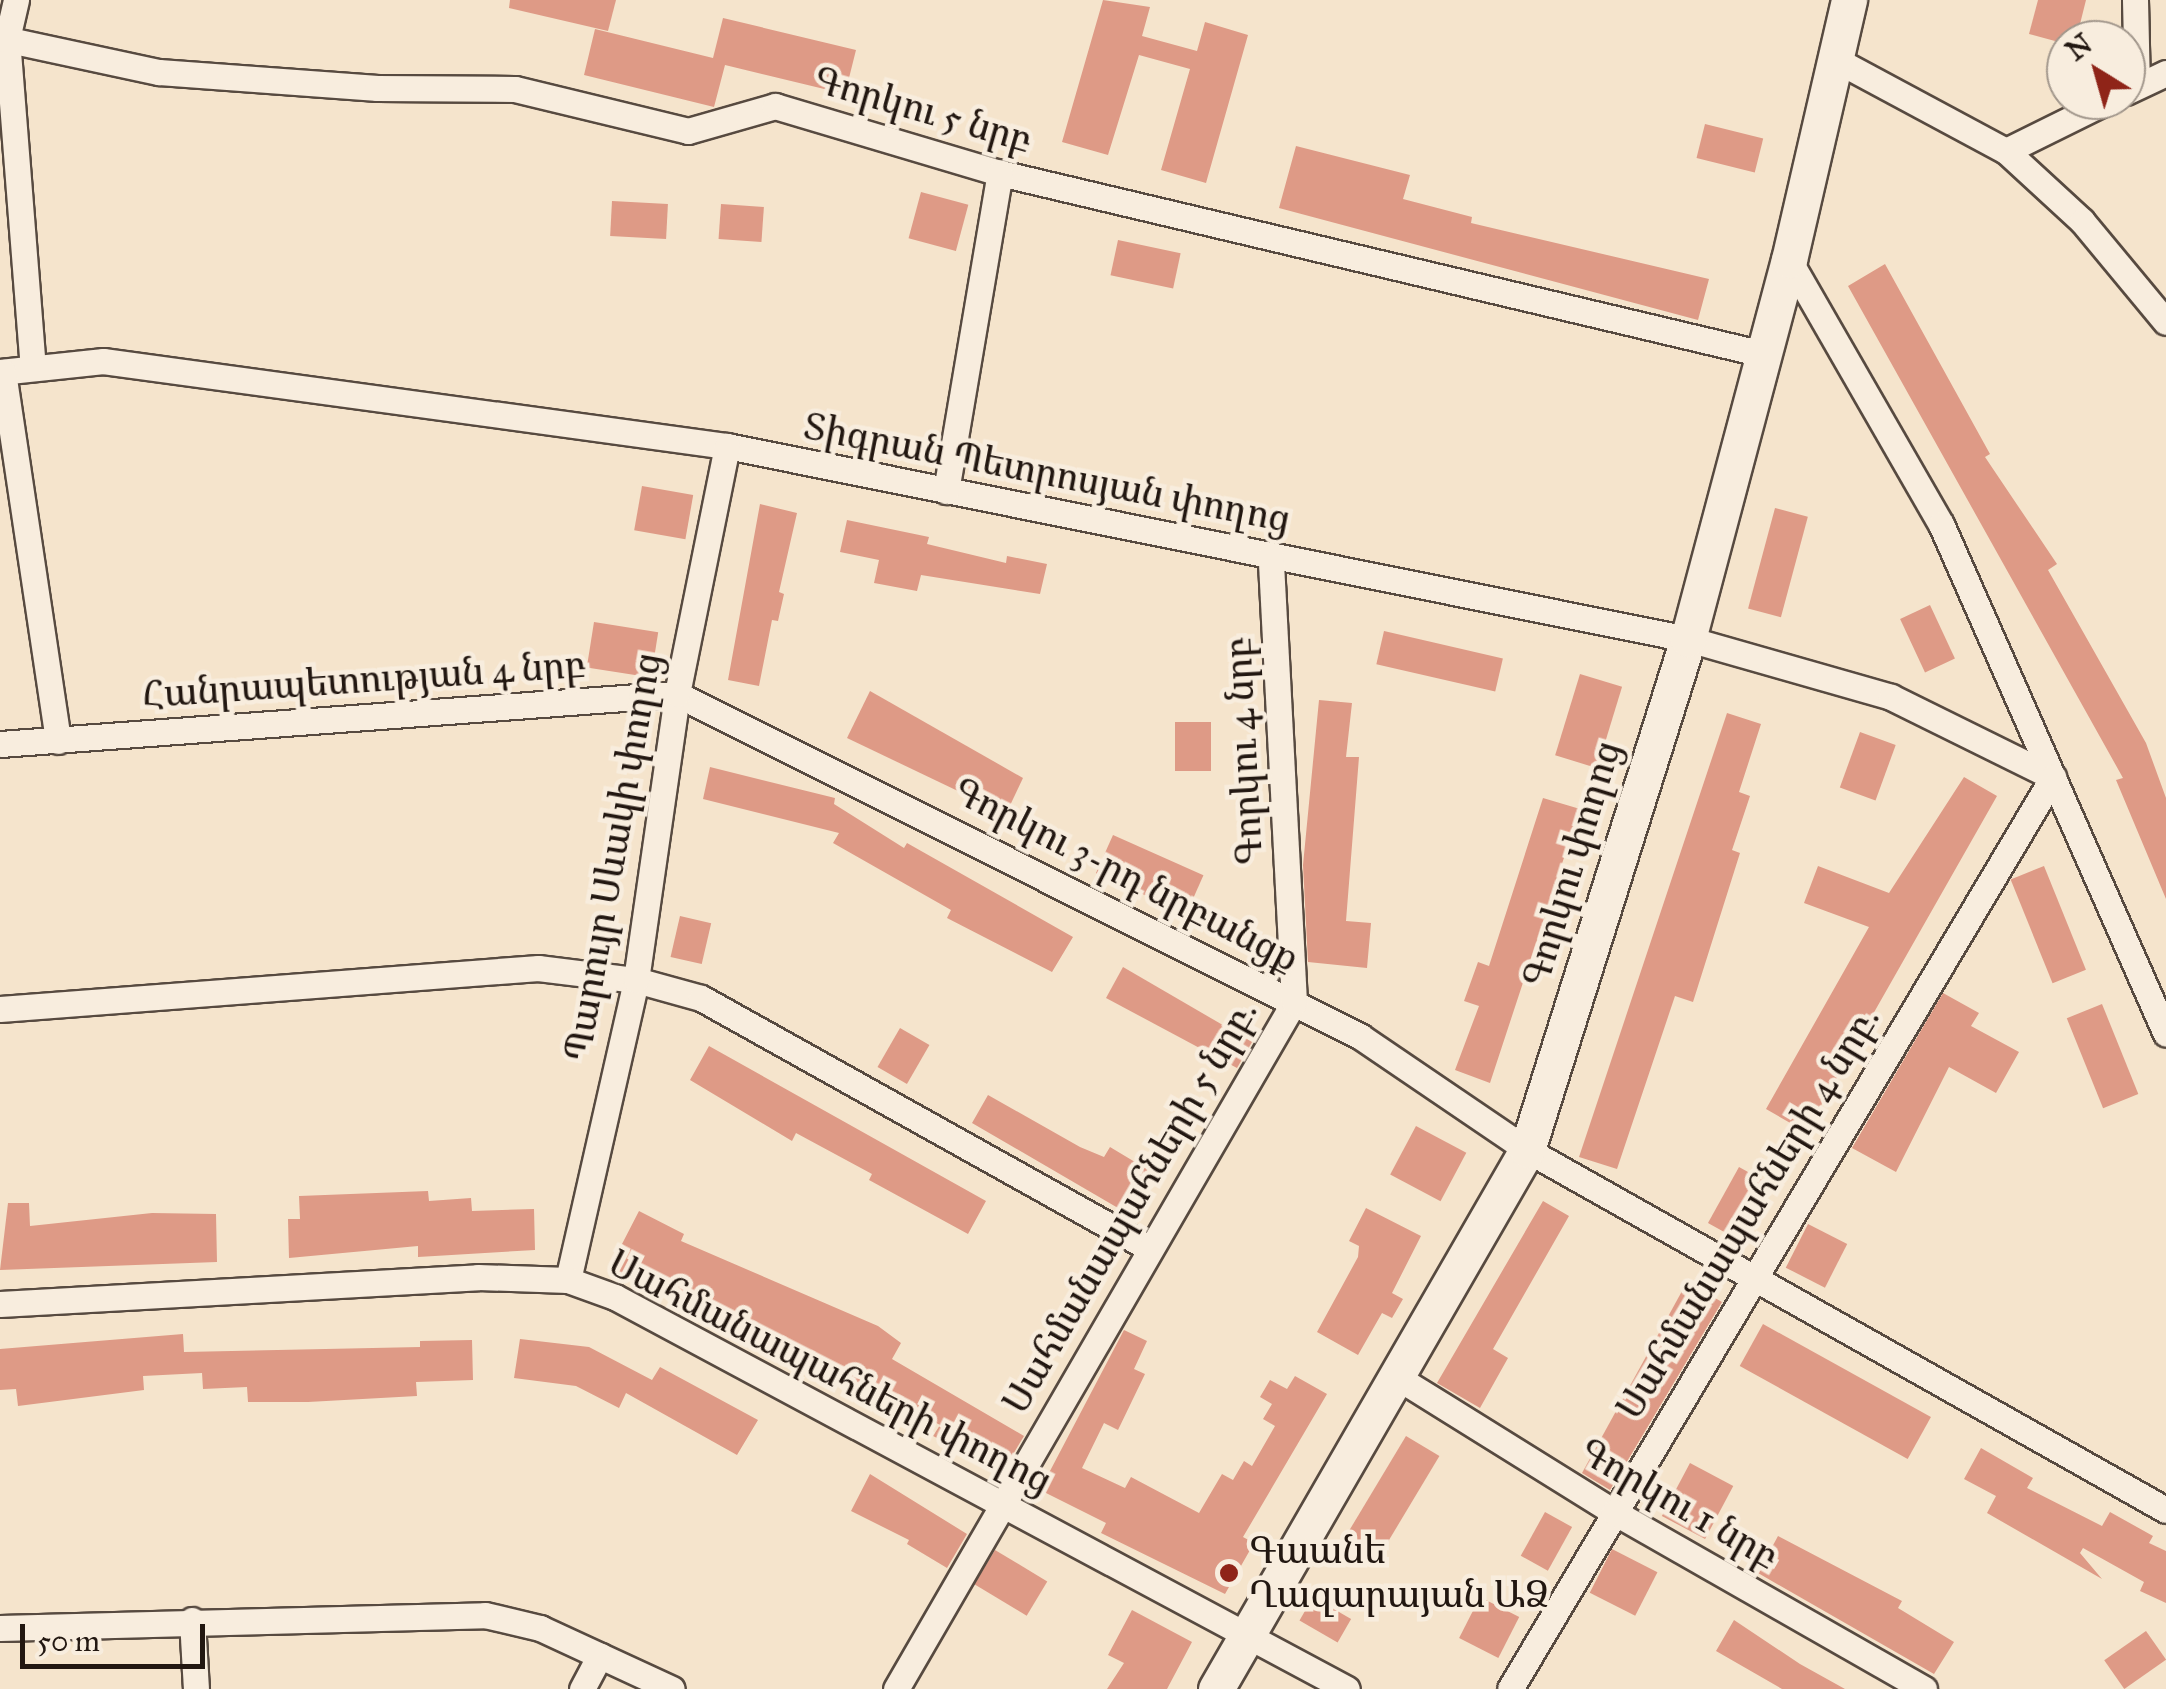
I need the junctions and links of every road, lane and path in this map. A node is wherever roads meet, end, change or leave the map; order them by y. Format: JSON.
{"nodes":[{"id":1,"x":16,"y":0,"type":"edge"},
{"id":2,"x":1849,"y":0,"type":"edge"},
{"id":3,"x":4,"y":38,"type":"edge"},
{"id":4,"x":1838,"y":61,"type":"junction"},
{"id":5,"x":2068,"y":120,"type":"edge"},
{"id":6,"x":2006,"y":150,"type":"junction"},
{"id":7,"x":1000,"y":173,"type":"junction"},
{"id":8,"x":1789,"y":260,"type":"junction"},
{"id":9,"x":2166,"y":322,"type":"edge"},
{"id":10,"x":1759,"y":353,"type":"junction"},
{"id":11,"x":32,"y":368,"type":"junction"},
{"id":12,"x":2,"y":372,"type":"edge"},
{"id":13,"x":727,"y":446,"type":"junction"},
{"id":14,"x":946,"y":491,"type":"junction"},
{"id":15,"x":1271,"y":556,"type":"junction"},
{"id":16,"x":1688,"y":640,"type":"junction"},
{"id":17,"x":676,"y":694,"type":"junction"},
{"id":18,"x":58,"y":741,"type":"junction"},
{"id":19,"x":0,"y":744,"type":"edge"},
{"id":20,"x":2052,"y":777,"type":"junction"},
{"id":21,"x":636,"y":980,"type":"junction"},
{"id":22,"x":1294,"y":1002,"type":"junction"},
{"id":23,"x":0,"y":1010,"type":"edge"},
{"id":24,"x":2166,"y":1034,"type":"edge"},
{"id":25,"x":1527,"y":1150,"type":"junction"},
{"id":26,"x":1147,"y":1247,"type":"junction"},
{"id":27,"x":1752,"y":1275,"type":"junction"},
{"id":28,"x":568,"y":1280,"type":"junction"},
{"id":29,"x":0,"y":1304,"type":"edge"},
{"id":30,"x":1400,"y":1379,"type":"junction"},
{"id":31,"x":1001,"y":1502,"type":"junction"},
{"id":32,"x":2166,"y":1510,"type":"edge"},
{"id":33,"x":1614,"y":1512,"type":"junction"},
{"id":34,"x":192,"y":1620,"type":"junction"},
{"id":35,"x":0,"y":1628,"type":"edge"},
{"id":36,"x":1247,"y":1636,"type":"junction"},
{"id":37,"x":600,"y":1656,"type":"junction"},
{"id":38,"x":196,"y":1689,"type":"edge"},
{"id":39,"x":582,"y":1689,"type":"edge"},
{"id":40,"x":672,"y":1689,"type":"edge"},
{"id":41,"x":896,"y":1689,"type":"edge"},
{"id":42,"x":1216,"y":1689,"type":"edge"},
{"id":43,"x":1347,"y":1689,"type":"edge"},
{"id":44,"x":1510,"y":1689,"type":"edge"},
{"id":45,"x":1924,"y":1689,"type":"edge"}],
"edges":[{"from":1,"to":3,"type":"street"},
{"from":2,"to":4,"type":"street","name":"Գորկու փողոց"},
{"from":3,"to":7,"type":"street","name":"Գորկու 5 նրբ"},
{"from":3,"to":11,"type":"street"},
{"from":4,"to":6,"type":"street"},
{"from":4,"to":8,"type":"street","name":"Գորկու փողոց"},
{"from":5,"to":6,"type":"street"},
{"from":6,"to":9,"type":"street"},
{"from":7,"to":10,"type":"street","name":"Գորկու 5 նրբ"},
{"from":7,"to":14,"type":"street"},
{"from":8,"to":10,"type":"street","name":"Գորկու փողոց"},
{"from":8,"to":20,"type":"street"},
{"from":10,"to":16,"type":"street","name":"Գորկու փողոց"},
{"from":11,"to":12,"type":"street","name":"Տիգրան Պետրոսյան փողոց"},
{"from":11,"to":13,"type":"street","name":"Տիգրան Պետրոսյան փողոց"},
{"from":12,"to":18,"type":"street"},
{"from":13,"to":14,"type":"street","name":"Տիգրան Պետրոսյան փողոց"},
{"from":13,"to":17,"type":"street","name":"Պարույր Սևակի փողոց"},
{"from":14,"to":15,"type":"street","name":"Տիգրան Պետրոսյան փողոց"},
{"from":15,"to":16,"type":"street","name":"Տիգրան Պետրոսյան փողոց"},
{"from":15,"to":22,"type":"street","name":"Գորկու 4 նրբ"},
{"from":16,"to":20,"type":"street","name":"Տիգրան Պետրոսյան փողոց"},
{"from":16,"to":25,"type":"street","name":"Գորկու փողոց"},
{"from":17,"to":18,"type":"street","name":"Հանրապետության 4 նրբ"},
{"from":17,"to":21,"type":"street","name":"Պարույր Սևակի փողոց"},
{"from":17,"to":22,"type":"street","name":"Գորկու 3-րդ նրբանցք"},
{"from":18,"to":19,"type":"street","name":"Հանրապետության 4 նրբ"},
{"from":20,"to":24,"type":"street"},
{"from":20,"to":27,"type":"street","name":"Սահմանապահների 4 նրբ."},
{"from":21,"to":23,"type":"street"},
{"from":21,"to":26,"type":"street"},
{"from":21,"to":28,"type":"street","name":"Պարույր Սևակի փողոց"},
{"from":22,"to":25,"type":"street","name":"Գորկու 3-րդ նրբանցք"},
{"from":22,"to":26,"type":"street","name":"Սահմանապահների 5 նրբ."},
{"from":25,"to":27,"type":"street","name":"Գորկու 3-րդ նրբանցք"},
{"from":25,"to":30,"type":"street","name":"Գորկու փողոց"},
{"from":26,"to":31,"type":"street","name":"Սահմանապահների 5 նրբ."},
{"from":27,"to":32,"type":"street","name":"Գորկու 3-րդ նրբանցք"},
{"from":27,"to":33,"type":"street","name":"Սահմանապահների 4 նրբ."},
{"from":28,"to":29,"type":"street","name":"Սահմանապահների փողոց"},
{"from":28,"to":31,"type":"street","name":"Սահմանապահների փողոց"},
{"from":30,"to":33,"type":"street","name":"Գորկու 1 նրբ"},
{"from":30,"to":36,"type":"street","name":"Գորկու փողոց"},
{"from":31,"to":36,"type":"street","name":"Սահմանապահների փողոց"},
{"from":31,"to":41,"type":"street","name":"Սահմանապահների 5 նրբ."},
{"from":33,"to":44,"type":"street","name":"Սահմանապահների 4 նրբ."},
{"from":33,"to":45,"type":"street","name":"Գորկու 1 նրբ"},
{"from":34,"to":35,"type":"street"},
{"from":34,"to":37,"type":"street"},
{"from":34,"to":38,"type":"street"},
{"from":36,"to":42,"type":"street","name":"Գորկու փողոց"},
{"from":36,"to":43,"type":"street","name":"Սահմանապահների փողոց"},
{"from":37,"to":39,"type":"street"},
{"from":37,"to":40,"type":"street"}]}
